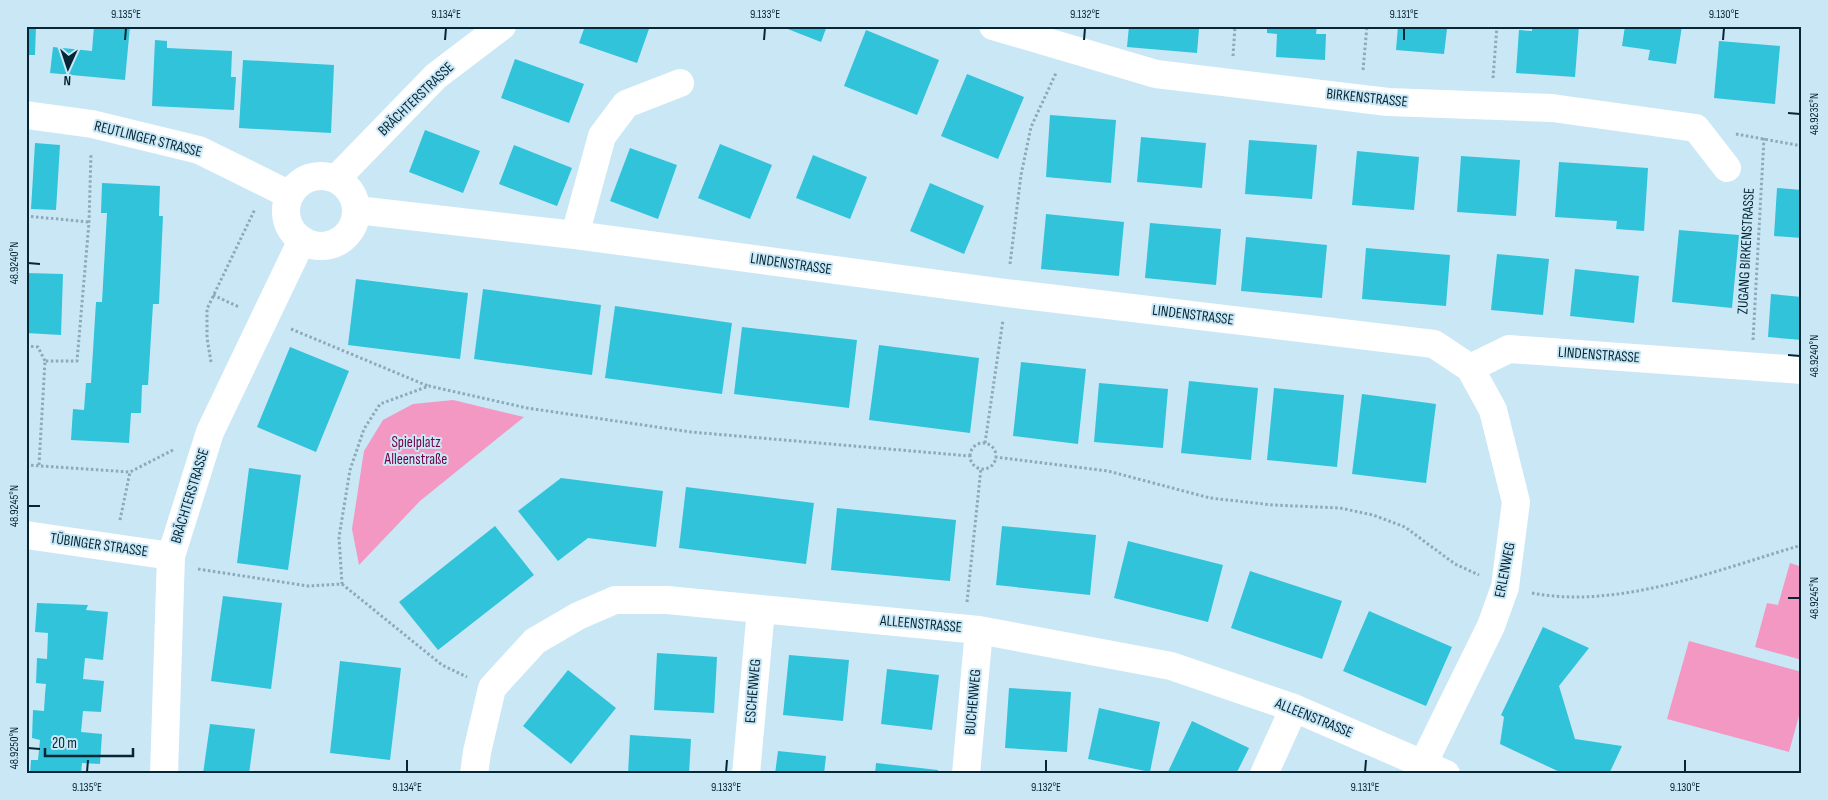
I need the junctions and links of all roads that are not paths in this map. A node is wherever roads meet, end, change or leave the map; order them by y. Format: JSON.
{"nodes":[{"id":1,"x":502,"y":26,"type":"edge"},
{"id":2,"x":993,"y":26,"type":"edge"},
{"id":3,"x":680,"y":84,"type":"dead end"},
{"id":4,"x":26,"y":115,"type":"edge"},
{"id":5,"x":1727,"y":168,"type":"dead end"},
{"id":6,"x":336,"y":179,"type":"junction"},
{"id":7,"x":279,"y":189,"type":"junction"},
{"id":8,"x":357,"y":210,"type":"junction"},
{"id":9,"x":575,"y":235,"type":"junction"},
{"id":10,"x":302,"y":240,"type":"junction"},
{"id":11,"x":1470,"y":368,"type":"junction"},
{"id":12,"x":1802,"y":370,"type":"edge"},
{"id":13,"x":26,"y":535,"type":"edge"},
{"id":14,"x":172,"y":556,"type":"junction"},
{"id":15,"x":760,"y":609,"type":"junction"},
{"id":16,"x":971,"y":629,"type":"junction"},
{"id":17,"x":1294,"y":708,"type":"junction"},
{"id":18,"x":1434,"y":769,"type":"edge"},
{"id":19,"x":164,"y":774,"type":"edge"},
{"id":20,"x":474,"y":774,"type":"edge"},
{"id":21,"x":746,"y":774,"type":"edge"},
{"id":22,"x":966,"y":774,"type":"edge"},
{"id":23,"x":1264,"y":774,"type":"edge"}],
"edges":[{"from":1,"to":6,"type":"street","name":"BRÄCHTERSTRASSE"},
{"from":2,"to":5,"type":"street","name":"BIRKENSTRASSE"},
{"from":3,"to":9,"type":"street"},
{"from":4,"to":7,"type":"street","name":"REUTLINGER STRASSE"},
{"from":6,"to":7,"type":"street"},
{"from":6,"to":8,"type":"street"},
{"from":7,"to":10,"type":"street"},
{"from":8,"to":9,"type":"street","name":"LINDENSTRASSE"},
{"from":8,"to":10,"type":"street"},
{"from":9,"to":11,"type":"street","name":"LINDENSTRASSE"},
{"from":10,"to":14,"type":"street","name":"BRÄCHTERSTRASSE"},
{"from":11,"to":12,"type":"street","name":"LINDENSTRASSE"},
{"from":11,"to":18,"type":"street","name":"ERLENWEG"},
{"from":13,"to":14,"type":"street","name":"TÜBINGER STRASSE"},
{"from":14,"to":19,"type":"street","name":"BRÄCHTERSTRASSE"},
{"from":15,"to":16,"type":"street","name":"ALLEENSTRASSE"},
{"from":15,"to":20,"type":"street","name":"ALLEENSTRASSE"},
{"from":15,"to":21,"type":"street","name":"ESCHENWEG"},
{"from":16,"to":17,"type":"street","name":"ALLEENSTRASSE"},
{"from":16,"to":22,"type":"street","name":"BUCHENWEG"},
{"from":17,"to":18,"type":"street","name":"ALLEENSTRASSE"},
{"from":17,"to":23,"type":"street"}]}
